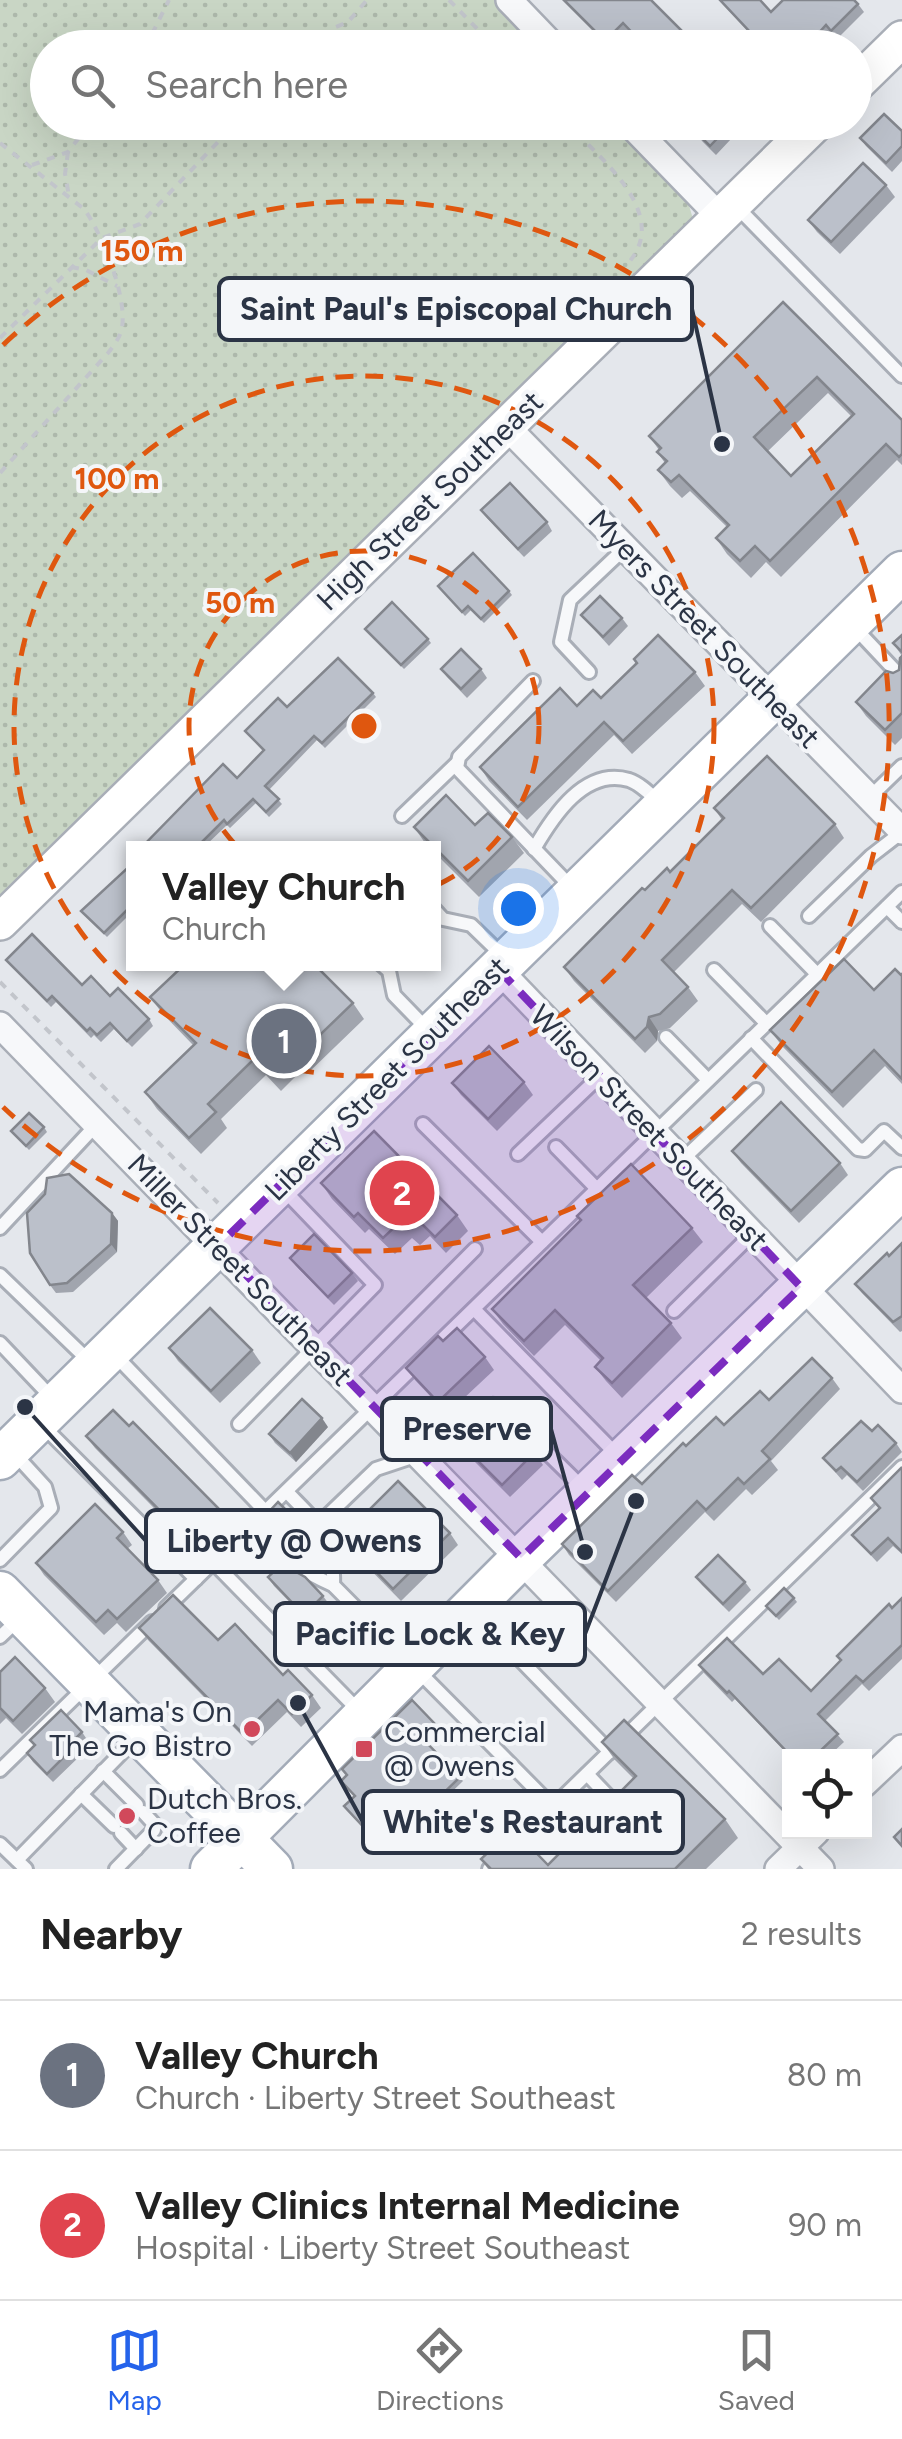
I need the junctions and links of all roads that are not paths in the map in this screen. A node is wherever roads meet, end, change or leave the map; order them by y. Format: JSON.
{"nodes":[{"id":1,"x":509,"y":0,"type":"edge"},
{"id":2,"x":538,"y":30,"type":"edge"},
{"id":3,"x":899,"y":48,"type":"edge"},
{"id":4,"x":872,"y":71,"type":"edge"},
{"id":5,"x":648,"y":140,"type":"edge"},
{"id":6,"x":799,"y":140,"type":"edge"},
{"id":7,"x":728,"y":211,"type":"junction"},
{"id":8,"x":902,"y":376,"type":"edge"},
{"id":9,"x":506,"y":426,"type":"junction"},
{"id":10,"x":625,"y":548,"type":"junction"},
{"id":11,"x":902,"y":572,"type":"edge"},
{"id":12,"x":850,"y":622,"type":"junction"},
{"id":13,"x":590,"y":672,"type":"dead end"},
{"id":14,"x":902,"y":678,"type":"edge"},
{"id":15,"x":533,"y":681,"type":"dead end"},
{"id":16,"x":772,"y":698,"type":"junction"},
{"id":17,"x":457,"y":763,"type":"junction"},
{"id":18,"x":902,"y":766,"type":"edge"},
{"id":19,"x":869,"y":798,"type":"junction"},
{"id":20,"x":663,"y":806,"type":"junction"},
{"id":21,"x":402,"y":816,"type":"dead end"},
{"id":22,"x":902,"y":832,"type":"edge"},
{"id":23,"x":534,"y":850,"type":"junction"},
{"id":24,"x":576,"y":892,"type":"junction"},
{"id":25,"x":902,"y":892,"type":"edge"},
{"id":26,"x":887,"y":906,"type":"junction"},
{"id":27,"x":441,"y":916,"type":"edge"},
{"id":28,"x":808,"y":916,"type":"dead end"},
{"id":29,"x":0,"y":922,"type":"edge"},
{"id":30,"x":902,"y":922,"type":"edge"},
{"id":31,"x":770,"y":926,"type":"dead end"},
{"id":32,"x":502,"y":965,"type":"junction"},
{"id":33,"x":714,"y":970,"type":"dead end"},
{"id":34,"x":389,"y":971,"type":"edge"},
{"id":35,"x":817,"y":974,"type":"junction"},
{"id":36,"x":766,"y":1024,"type":"junction"},
{"id":37,"x":0,"y":1025,"type":"edge"},
{"id":38,"x":432,"y":1034,"type":"junction"},
{"id":39,"x":666,"y":1037,"type":"dead end"},
{"id":40,"x":751,"y":1038,"type":"junction"},
{"id":41,"x":600,"y":1076,"type":"junction"},
{"id":42,"x":708,"y":1080,"type":"junction"},
{"id":43,"x":756,"y":1090,"type":"dead end"},
{"id":44,"x":97,"y":1124,"type":"junction"},
{"id":45,"x":423,"y":1124,"type":"dead end"},
{"id":46,"x":654,"y":1133,"type":"junction"},
{"id":47,"x":556,"y":1148,"type":"dead end"},
{"id":48,"x":902,"y":1148,"type":"edge"},
{"id":49,"x":518,"y":1154,"type":"dead end"},
{"id":50,"x":680,"y":1161,"type":"junction"},
{"id":51,"x":280,"y":1186,"type":"junction"},
{"id":52,"x":597,"y":1188,"type":"junction"},
{"id":53,"x":902,"y":1188,"type":"edge"},
{"id":54,"x":0,"y":1228,"type":"edge"},
{"id":55,"x":751,"y":1235,"type":"junction"},
{"id":56,"x":542,"y":1242,"type":"junction"},
{"id":57,"x":218,"y":1246,"type":"junction"},
{"id":58,"x":474,"y":1249,"type":"dead end"},
{"id":59,"x":0,"y":1275,"type":"edge"},
{"id":60,"x":801,"y":1287,"type":"junction"},
{"id":61,"x":474,"y":1309,"type":"junction"},
{"id":62,"x":674,"y":1311,"type":"dead end"},
{"id":63,"x":0,"y":1342,"type":"edge"},
{"id":64,"x":316,"y":1347,"type":"junction"},
{"id":65,"x":102,"y":1359,"type":"junction"},
{"id":66,"x":346,"y":1379,"type":"junction"},
{"id":67,"x":902,"y":1390,"type":"edge"},
{"id":68,"x":374,"y":1407,"type":"junction"},
{"id":69,"x":48,"y":1412,"type":"junction"},
{"id":70,"x":239,"y":1424,"type":"dead end"},
{"id":71,"x":5,"y":1454,"type":"edge"},
{"id":72,"x":425,"y":1460,"type":"junction"},
{"id":73,"x":622,"y":1460,"type":"junction"},
{"id":74,"x":902,"y":1467,"type":"edge"},
{"id":75,"x":287,"y":1492,"type":"junction"},
{"id":76,"x":588,"y":1493,"type":"junction"},
{"id":77,"x":266,"y":1512,"type":"junction"},
{"id":78,"x":326,"y":1517,"type":"dead end"},
{"id":79,"x":250,"y":1527,"type":"junction"},
{"id":80,"x":521,"y":1558,"type":"junction"},
{"id":81,"x":0,"y":1560,"type":"edge"},
{"id":82,"x":214,"y":1562,"type":"junction"},
{"id":83,"x":196,"y":1579,"type":"junction"},
{"id":84,"x":333,"y":1585,"type":"junction"},
{"id":85,"x":471,"y":1609,"type":"junction"},
{"id":86,"x":8,"y":1615,"type":"edge"},
{"id":87,"x":412,"y":1667,"type":"junction"},
{"id":88,"x":90,"y":1683,"type":"junction"},
{"id":89,"x":660,"y":1702,"type":"junction"},
{"id":90,"x":364,"y":1716,"type":"junction"},
{"id":91,"x":140,"y":1734,"type":"junction"},
{"id":92,"x":902,"y":1748,"type":"edge"},
{"id":93,"x":610,"y":1752,"type":"junction"},
{"id":94,"x":0,"y":1770,"type":"edge"},
{"id":95,"x":103,"y":1772,"type":"junction"},
{"id":96,"x":587,"y":1774,"type":"junction"},
{"id":97,"x":872,"y":1776,"type":"edge"},
{"id":98,"x":81,"y":1794,"type":"junction"},
{"id":99,"x":554,"y":1806,"type":"junction"},
{"id":100,"x":536,"y":1824,"type":"junction"},
{"id":101,"x":242,"y":1838,"type":"junction"},
{"id":102,"x":808,"y":1840,"type":"edge"},
{"id":103,"x":0,"y":1844,"type":"edge"},
{"id":104,"x":136,"y":1850,"type":"junction"},
{"id":105,"x":21,"y":1864,"type":"edge"},
{"id":106,"x":116,"y":1869,"type":"edge"},
{"id":107,"x":211,"y":1869,"type":"edge"},
{"id":108,"x":272,"y":1869,"type":"edge"},
{"id":109,"x":489,"y":1869,"type":"edge"},
{"id":110,"x":778,"y":1869,"type":"edge"},
{"id":111,"x":821,"y":1869,"type":"edge"}],
"edges":[{"from":1,"to":2,"type":"street"},
{"from":3,"to":4,"type":"street"},
{"from":5,"to":7,"type":"street"},
{"from":6,"to":7,"type":"street","name":"High Street Southeast"},
{"from":7,"to":8,"type":"lane"},
{"from":7,"to":9,"type":"street","name":"High Street Southeast"},
{"from":9,"to":10,"type":"street","name":"Myers Street Southeast"},
{"from":9,"to":29,"type":"street","name":"High Street Southeast"},
{"from":10,"to":13,"type":"lane"},
{"from":10,"to":16,"type":"street","name":"Myers Street Southeast"},
{"from":11,"to":12,"type":"main road","name":"Liberty Street Southeast"},
{"from":12,"to":14,"type":"lane"},
{"from":12,"to":16,"type":"main road","name":"Liberty Street Southeast"},
{"from":15,"to":17,"type":"lane"},
{"from":16,"to":19,"type":"street","name":"Myers Street Southeast"},
{"from":16,"to":20,"type":"main road","name":"Liberty Street Southeast"},
{"from":17,"to":21,"type":"lane"},
{"from":17,"to":23,"type":"lane"},
{"from":18,"to":19,"type":"lane"},
{"from":19,"to":22,"type":"street","name":"Myers Street Southeast"},
{"from":20,"to":23,"type":"lane"},
{"from":20,"to":24,"type":"main road","name":"Liberty Street Southeast"},
{"from":22,"to":28,"type":"lane"},
{"from":23,"to":24,"type":"lane"},
{"from":24,"to":32,"type":"main road","name":"Liberty Street Southeast"},
{"from":25,"to":26,"type":"lane"},
{"from":26,"to":30,"type":"lane"},
{"from":26,"to":35,"type":"lane"},
{"from":27,"to":32,"type":"lane"},
{"from":31,"to":35,"type":"lane"},
{"from":32,"to":38,"type":"main road","name":"Liberty Street Southeast"},
{"from":32,"to":41,"type":"street","name":"Wilson Street Southeast"},
{"from":33,"to":36,"type":"lane"},
{"from":34,"to":38,"type":"lane"},
{"from":35,"to":36,"type":"lane"},
{"from":36,"to":40,"type":"lane"},
{"from":37,"to":44,"type":"street","name":"Miller Street Southeast"},
{"from":38,"to":51,"type":"main road","name":"Liberty Street Southeast"},
{"from":39,"to":42,"type":"lane"},
{"from":40,"to":42,"type":"lane"},
{"from":40,"to":48,"type":"lane"},
{"from":41,"to":46,"type":"street","name":"Wilson Street Southeast"},
{"from":41,"to":49,"type":"lane"},
{"from":42,"to":46,"type":"lane"},
{"from":43,"to":50,"type":"lane"},
{"from":44,"to":54,"type":"lane"},
{"from":44,"to":57,"type":"street","name":"Miller Street Southeast"},
{"from":45,"to":56,"type":"lane"},
{"from":46,"to":50,"type":"street","name":"Wilson Street Southeast"},
{"from":46,"to":52,"type":"lane"},
{"from":47,"to":52,"type":"lane"},
{"from":50,"to":55,"type":"street","name":"Wilson Street Southeast"},
{"from":51,"to":57,"type":"main road","name":"Liberty Street Southeast"},
{"from":51,"to":64,"type":"lane"},
{"from":52,"to":56,"type":"lane"},
{"from":53,"to":60,"type":"main road"},
{"from":55,"to":60,"type":"street","name":"Wilson Street Southeast"},
{"from":55,"to":62,"type":"lane"},
{"from":56,"to":61,"type":"lane"},
{"from":57,"to":64,"type":"street","name":"Miller Street Southeast"},
{"from":57,"to":65,"type":"main road","name":"Liberty Street Southeast"},
{"from":58,"to":66,"type":"lane"},
{"from":59,"to":65,"type":"lane"},
{"from":60,"to":67,"type":"street","name":"Wilson Street Southeast"},
{"from":60,"to":73,"type":"main road"},
{"from":61,"to":68,"type":"lane"},
{"from":61,"to":73,"type":"lane"},
{"from":63,"to":69,"type":"lane"},
{"from":64,"to":66,"type":"street","name":"Miller Street Southeast"},
{"from":64,"to":70,"type":"lane"},
{"from":65,"to":69,"type":"main road","name":"Liberty Street Southeast"},
{"from":65,"to":77,"type":"lane"},
{"from":66,"to":68,"type":"street","name":"Miller Street Southeast"},
{"from":68,"to":72,"type":"street","name":"Miller Street Southeast"},
{"from":68,"to":75,"type":"lane"},
{"from":69,"to":71,"type":"main road","name":"Liberty Street Southeast"},
{"from":69,"to":83,"type":"lane"},
{"from":71,"to":81,"type":"lane"},
{"from":72,"to":76,"type":"lane"},
{"from":72,"to":78,"type":"lane"},
{"from":72,"to":80,"type":"street","name":"Miller Street Southeast"},
{"from":73,"to":76,"type":"main road"},
{"from":74,"to":89,"type":"lane"},
{"from":75,"to":77,"type":"lane"},
{"from":75,"to":84,"type":"lane"},
{"from":76,"to":80,"type":"main road"},
{"from":77,"to":79,"type":"lane"},
{"from":79,"to":82,"type":"lane"},
{"from":79,"to":84,"type":"lane"},
{"from":80,"to":85,"type":"main road"},
{"from":80,"to":89,"type":"street","name":"Miller Street Southeast"},
{"from":82,"to":83,"type":"lane"},
{"from":82,"to":90,"type":"lane"},
{"from":83,"to":88,"type":"lane"},
{"from":84,"to":87,"type":"lane"},
{"from":85,"to":87,"type":"main road"},
{"from":85,"to":93,"type":"lane"},
{"from":86,"to":88,"type":"main road"},
{"from":87,"to":90,"type":"main road"},
{"from":87,"to":99,"type":"lane"},
{"from":88,"to":91,"type":"main road"},
{"from":88,"to":94,"type":"lane"},
{"from":89,"to":93,"type":"lane"},
{"from":89,"to":102,"type":"street","name":"Miller Street Southeast"},
{"from":90,"to":101,"type":"main road"},
{"from":91,"to":95,"type":"lane"},
{"from":91,"to":101,"type":"main road"},
{"from":92,"to":97,"type":"street"},
{"from":93,"to":96,"type":"lane"},
{"from":95,"to":98,"type":"lane"},
{"from":95,"to":104,"type":"lane"},
{"from":96,"to":99,"type":"lane"},
{"from":96,"to":100,"type":"lane"},
{"from":98,"to":104,"type":"lane"},
{"from":98,"to":105,"type":"lane"},
{"from":99,"to":100,"type":"lane"},
{"from":100,"to":109,"type":"lane"},
{"from":101,"to":107,"type":"main road"},
{"from":101,"to":108,"type":"main road"},
{"from":102,"to":110,"type":"street"},
{"from":102,"to":111,"type":"street","name":"Miller Street Southeast"},
{"from":103,"to":105,"type":"lane"},
{"from":104,"to":106,"type":"lane"}]}
